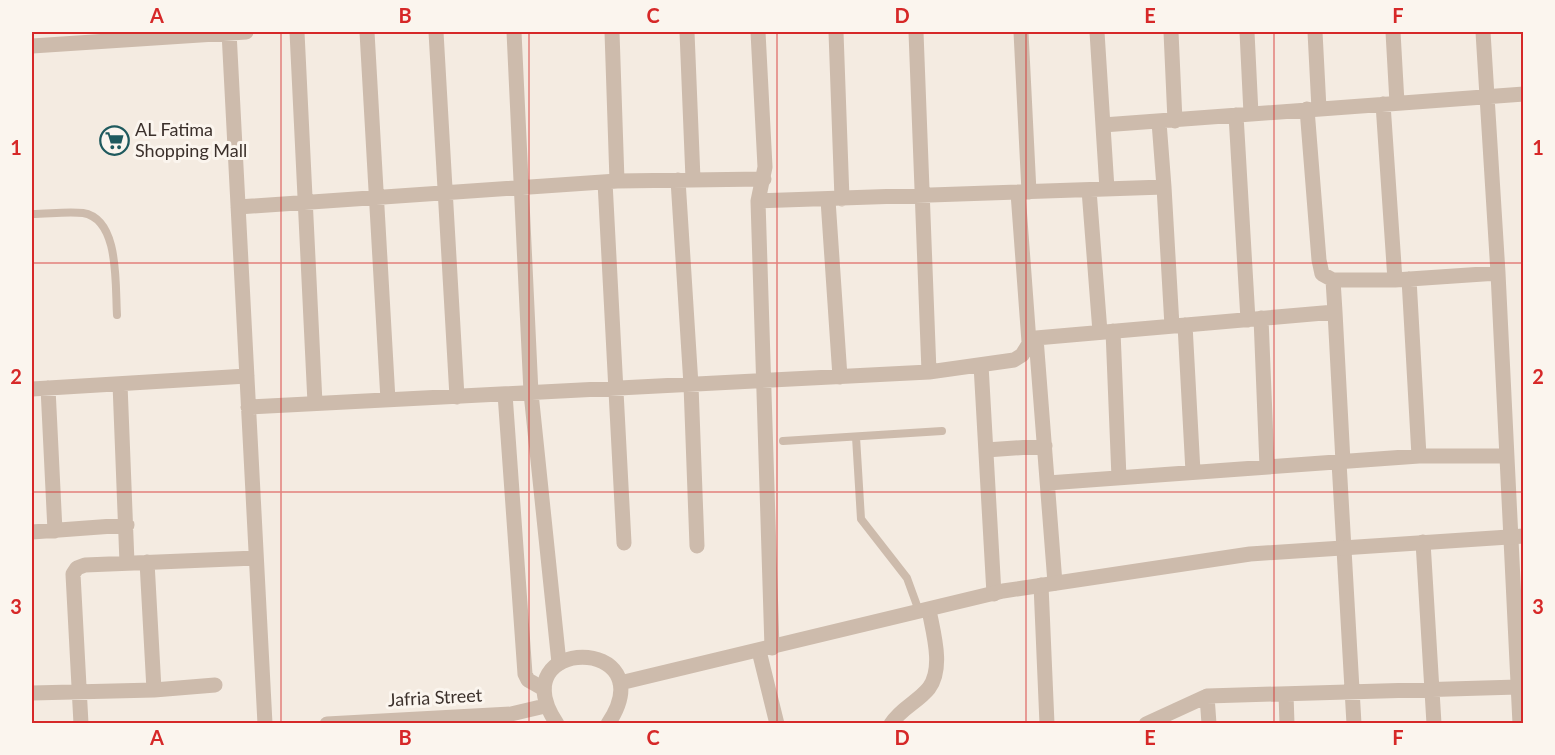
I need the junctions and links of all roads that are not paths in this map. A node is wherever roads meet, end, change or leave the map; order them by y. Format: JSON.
{"nodes":[{"id":1,"x":229,"y":32,"type":"edge"},
{"id":2,"x":246,"y":32,"type":"edge"},
{"id":3,"x":297,"y":32,"type":"edge"},
{"id":4,"x":367,"y":32,"type":"edge"},
{"id":5,"x":436,"y":32,"type":"edge"},
{"id":6,"x":514,"y":32,"type":"edge"},
{"id":7,"x":612,"y":32,"type":"edge"},
{"id":8,"x":687,"y":32,"type":"edge"},
{"id":9,"x":758,"y":32,"type":"edge"},
{"id":10,"x":836,"y":32,"type":"edge"},
{"id":11,"x":916,"y":32,"type":"edge"},
{"id":12,"x":1021,"y":32,"type":"edge"},
{"id":13,"x":1098,"y":32,"type":"edge"},
{"id":14,"x":1171,"y":32,"type":"edge"},
{"id":15,"x":1248,"y":32,"type":"edge"},
{"id":16,"x":1315,"y":32,"type":"edge"},
{"id":17,"x":1393,"y":32,"type":"edge"},
{"id":18,"x":1483,"y":32,"type":"edge"},
{"id":19,"x":32,"y":46,"type":"edge"},
{"id":20,"x":1524,"y":94,"type":"edge"},
{"id":21,"x":1487,"y":96,"type":"junction"},
{"id":22,"x":1390,"y":103,"type":"junction"},
{"id":23,"x":1313,"y":109,"type":"junction"},
{"id":24,"x":1244,"y":114,"type":"junction"},
{"id":25,"x":1175,"y":120,"type":"junction"},
{"id":26,"x":1159,"y":122,"type":"junction"},
{"id":27,"x":1103,"y":124,"type":"junction"},
{"id":28,"x":764,"y":178,"type":"junction"},
{"id":29,"x":685,"y":179,"type":"junction"},
{"id":30,"x":611,"y":182,"type":"junction"},
{"id":31,"x":1164,"y":187,"type":"junction"},
{"id":32,"x":520,"y":188,"type":"junction"},
{"id":33,"x":1107,"y":189,"type":"junction"},
{"id":34,"x":1089,"y":190,"type":"junction"},
{"id":35,"x":446,"y":193,"type":"junction"},
{"id":36,"x":1023,"y":193,"type":"junction"},
{"id":37,"x":922,"y":196,"type":"junction"},
{"id":38,"x":376,"y":198,"type":"junction"},
{"id":39,"x":835,"y":199,"type":"junction"},
{"id":40,"x":758,"y":201,"type":"junction"},
{"id":41,"x":306,"y":202,"type":"junction"},
{"id":42,"x":238,"y":207,"type":"junction"},
{"id":43,"x":32,"y":214,"type":"edge"},
{"id":44,"x":1498,"y":273,"type":"junction"},
{"id":45,"x":1402,"y":279,"type":"junction"},
{"id":46,"x":1333,"y":280,"type":"junction"},
{"id":47,"x":1335,"y":312,"type":"junction"},
{"id":48,"x":117,"y":315,"type":"dead end"},
{"id":49,"x":1255,"y":319,"type":"junction"},
{"id":50,"x":1179,"y":325,"type":"junction"},
{"id":51,"x":1106,"y":332,"type":"junction"},
{"id":52,"x":1032,"y":340,"type":"junction"},
{"id":53,"x":981,"y":365,"type":"junction"},
{"id":54,"x":929,"y":372,"type":"junction"},
{"id":55,"x":247,"y":376,"type":"junction"},
{"id":56,"x":840,"y":377,"type":"junction"},
{"id":57,"x":765,"y":382,"type":"junction"},
{"id":58,"x":120,"y":384,"type":"junction"},
{"id":59,"x":691,"y":385,"type":"junction"},
{"id":60,"x":48,"y":388,"type":"junction"},
{"id":61,"x":32,"y":389,"type":"edge"},
{"id":62,"x":615,"y":389,"type":"junction"},
{"id":63,"x":531,"y":393,"type":"junction"},
{"id":64,"x":506,"y":394,"type":"junction"},
{"id":65,"x":457,"y":397,"type":"junction"},
{"id":66,"x":388,"y":400,"type":"junction"},
{"id":67,"x":315,"y":404,"type":"junction"},
{"id":68,"x":248,"y":407,"type":"junction"},
{"id":69,"x":942,"y":431,"type":"dead end"},
{"id":70,"x":856,"y":437,"type":"junction"},
{"id":71,"x":783,"y":441,"type":"dead end"},
{"id":72,"x":1045,"y":446,"type":"junction"},
{"id":73,"x":986,"y":450,"type":"junction"},
{"id":74,"x":1419,"y":456,"type":"junction"},
{"id":75,"x":1506,"y":456,"type":"junction"},
{"id":76,"x":1341,"y":462,"type":"junction"},
{"id":77,"x":1267,"y":467,"type":"junction"},
{"id":78,"x":1193,"y":472,"type":"junction"},
{"id":79,"x":1119,"y":478,"type":"junction"},
{"id":80,"x":1048,"y":483,"type":"junction"},
{"id":81,"x":127,"y":525,"type":"junction"},
{"id":82,"x":55,"y":531,"type":"junction"},
{"id":83,"x":32,"y":532,"type":"edge"},
{"id":84,"x":1516,"y":537,"type":"edge"},
{"id":85,"x":1423,"y":542,"type":"junction"},
{"id":86,"x":624,"y":543,"type":"dead end"},
{"id":87,"x":697,"y":546,"type":"dead end"},
{"id":88,"x":1344,"y":548,"type":"junction"},
{"id":89,"x":256,"y":558,"type":"junction"},
{"id":90,"x":147,"y":562,"type":"junction"},
{"id":91,"x":127,"y":563,"type":"junction"},
{"id":92,"x":1048,"y":584,"type":"junction"},
{"id":93,"x":994,"y":594,"type":"junction"},
{"id":94,"x":924,"y":611,"type":"junction"},
{"id":95,"x":766,"y":650,"type":"junction"},
{"id":96,"x":559,"y":663,"type":"junction"},
{"id":97,"x":620,"y":683,"type":"junction"},
{"id":98,"x":215,"y":686,"type":"dead end"},
{"id":99,"x":1518,"y":687,"type":"junction"},
{"id":100,"x":544,"y":689,"type":"junction"},
{"id":101,"x":80,"y":690,"type":"junction"},
{"id":102,"x":154,"y":690,"type":"junction"},
{"id":103,"x":1432,"y":690,"type":"junction"},
{"id":104,"x":32,"y":693,"type":"edge"},
{"id":105,"x":1352,"y":693,"type":"junction"},
{"id":106,"x":1286,"y":694,"type":"junction"},
{"id":107,"x":1207,"y":696,"type":"junction"},
{"id":108,"x":545,"y":706,"type":"junction"},
{"id":109,"x":408,"y":721,"type":"edge"},
{"id":110,"x":81,"y":723,"type":"edge"},
{"id":111,"x":265,"y":723,"type":"edge"},
{"id":112,"x":327,"y":723,"type":"edge"},
{"id":113,"x":557,"y":723,"type":"edge"},
{"id":114,"x":608,"y":723,"type":"edge"},
{"id":115,"x":777,"y":723,"type":"edge"},
{"id":116,"x":891,"y":723,"type":"edge"},
{"id":117,"x":1047,"y":723,"type":"edge"},
{"id":118,"x":1146,"y":723,"type":"edge"},
{"id":119,"x":1209,"y":723,"type":"edge"},
{"id":120,"x":1287,"y":723,"type":"edge"},
{"id":121,"x":1354,"y":723,"type":"edge"},
{"id":122,"x":1434,"y":723,"type":"edge"},
{"id":123,"x":1520,"y":723,"type":"edge"}],
"edges":[{"from":1,"to":2,"type":"street"},
{"from":1,"to":19,"type":"street"},
{"from":1,"to":42,"type":"street"},
{"from":3,"to":41,"type":"street"},
{"from":4,"to":38,"type":"street"},
{"from":5,"to":35,"type":"street"},
{"from":6,"to":32,"type":"street"},
{"from":7,"to":30,"type":"street"},
{"from":8,"to":29,"type":"street"},
{"from":9,"to":28,"type":"street"},
{"from":10,"to":39,"type":"street"},
{"from":11,"to":37,"type":"street"},
{"from":12,"to":36,"type":"street"},
{"from":13,"to":27,"type":"street"},
{"from":14,"to":25,"type":"street"},
{"from":15,"to":24,"type":"street"},
{"from":16,"to":23,"type":"street"},
{"from":17,"to":22,"type":"street"},
{"from":18,"to":21,"type":"street"},
{"from":20,"to":21,"type":"street"},
{"from":21,"to":22,"type":"street"},
{"from":21,"to":44,"type":"street"},
{"from":22,"to":23,"type":"street"},
{"from":22,"to":45,"type":"street"},
{"from":23,"to":24,"type":"street"},
{"from":23,"to":46,"type":"street"},
{"from":24,"to":25,"type":"street"},
{"from":24,"to":49,"type":"street"},
{"from":25,"to":26,"type":"street"},
{"from":26,"to":27,"type":"street"},
{"from":26,"to":31,"type":"street"},
{"from":27,"to":33,"type":"street"},
{"from":28,"to":29,"type":"street"},
{"from":28,"to":40,"type":"street"},
{"from":29,"to":30,"type":"street"},
{"from":29,"to":59,"type":"street"},
{"from":30,"to":32,"type":"street"},
{"from":30,"to":62,"type":"street"},
{"from":31,"to":33,"type":"street"},
{"from":31,"to":50,"type":"street"},
{"from":32,"to":35,"type":"street"},
{"from":32,"to":63,"type":"street"},
{"from":33,"to":34,"type":"street"},
{"from":34,"to":36,"type":"street"},
{"from":34,"to":51,"type":"street"},
{"from":35,"to":38,"type":"street"},
{"from":35,"to":65,"type":"street"},
{"from":36,"to":37,"type":"street"},
{"from":36,"to":52,"type":"street"},
{"from":37,"to":39,"type":"street"},
{"from":37,"to":54,"type":"street"},
{"from":38,"to":41,"type":"street"},
{"from":38,"to":66,"type":"street"},
{"from":39,"to":40,"type":"street"},
{"from":39,"to":56,"type":"street"},
{"from":40,"to":57,"type":"street"},
{"from":41,"to":42,"type":"street"},
{"from":41,"to":67,"type":"street"},
{"from":42,"to":55,"type":"street"},
{"from":43,"to":48,"type":"lane"},
{"from":44,"to":45,"type":"street"},
{"from":44,"to":75,"type":"street"},
{"from":45,"to":46,"type":"street"},
{"from":45,"to":74,"type":"street"},
{"from":46,"to":47,"type":"street"},
{"from":47,"to":49,"type":"street"},
{"from":47,"to":76,"type":"street"},
{"from":49,"to":50,"type":"street"},
{"from":49,"to":77,"type":"street"},
{"from":50,"to":51,"type":"street"},
{"from":50,"to":78,"type":"street"},
{"from":51,"to":52,"type":"street"},
{"from":51,"to":79,"type":"street"},
{"from":52,"to":53,"type":"street"},
{"from":52,"to":72,"type":"street"},
{"from":53,"to":54,"type":"street"},
{"from":53,"to":73,"type":"street"},
{"from":54,"to":56,"type":"street"},
{"from":55,"to":58,"type":"street"},
{"from":55,"to":68,"type":"street"},
{"from":56,"to":57,"type":"street"},
{"from":57,"to":59,"type":"street"},
{"from":57,"to":95,"type":"street"},
{"from":58,"to":60,"type":"street"},
{"from":58,"to":81,"type":"street"},
{"from":59,"to":62,"type":"street"},
{"from":59,"to":87,"type":"street"},
{"from":60,"to":61,"type":"street"},
{"from":60,"to":82,"type":"street"},
{"from":62,"to":63,"type":"street"},
{"from":62,"to":86,"type":"street"},
{"from":63,"to":64,"type":"street"},
{"from":63,"to":96,"type":"street"},
{"from":64,"to":65,"type":"street"},
{"from":64,"to":100,"type":"street"},
{"from":65,"to":66,"type":"street"},
{"from":66,"to":67,"type":"street"},
{"from":67,"to":68,"type":"street"},
{"from":68,"to":89,"type":"street"},
{"from":69,"to":70,"type":"lane"},
{"from":70,"to":71,"type":"lane"},
{"from":70,"to":94,"type":"lane"},
{"from":72,"to":73,"type":"street"},
{"from":72,"to":80,"type":"street"},
{"from":73,"to":93,"type":"street"},
{"from":74,"to":75,"type":"street"},
{"from":74,"to":76,"type":"street"},
{"from":75,"to":84,"type":"street"},
{"from":76,"to":77,"type":"street"},
{"from":76,"to":88,"type":"street"},
{"from":77,"to":78,"type":"street"},
{"from":78,"to":79,"type":"street"},
{"from":79,"to":80,"type":"street"},
{"from":80,"to":92,"type":"street"},
{"from":81,"to":82,"type":"street"},
{"from":81,"to":91,"type":"street"},
{"from":82,"to":83,"type":"street"},
{"from":84,"to":85,"type":"street"},
{"from":84,"to":99,"type":"street"},
{"from":85,"to":88,"type":"street"},
{"from":85,"to":103,"type":"street"},
{"from":88,"to":92,"type":"street"},
{"from":88,"to":105,"type":"street"},
{"from":89,"to":90,"type":"street"},
{"from":89,"to":111,"type":"street"},
{"from":90,"to":91,"type":"street"},
{"from":90,"to":102,"type":"street"},
{"from":91,"to":101,"type":"street"},
{"from":92,"to":93,"type":"street"},
{"from":92,"to":117,"type":"street"},
{"from":93,"to":94,"type":"street"},
{"from":94,"to":95,"type":"street"},
{"from":94,"to":116,"type":"street"},
{"from":95,"to":97,"type":"street"},
{"from":95,"to":115,"type":"street"},
{"from":96,"to":97,"type":"street"},
{"from":96,"to":100,"type":"street"},
{"from":97,"to":114,"type":"street"},
{"from":98,"to":102,"type":"street"},
{"from":99,"to":103,"type":"street"},
{"from":99,"to":123,"type":"street"},
{"from":100,"to":108,"type":"street"},
{"from":101,"to":102,"type":"street"},
{"from":101,"to":104,"type":"street"},
{"from":101,"to":110,"type":"street"},
{"from":103,"to":105,"type":"street"},
{"from":103,"to":122,"type":"street"},
{"from":105,"to":106,"type":"street"},
{"from":105,"to":121,"type":"street"},
{"from":106,"to":107,"type":"street"},
{"from":106,"to":120,"type":"street"},
{"from":107,"to":118,"type":"street"},
{"from":107,"to":119,"type":"street"},
{"from":108,"to":109,"type":"street","name":"Jafria Street"},
{"from":108,"to":113,"type":"street"},
{"from":109,"to":112,"type":"street","name":"Jafria Street"}]}
